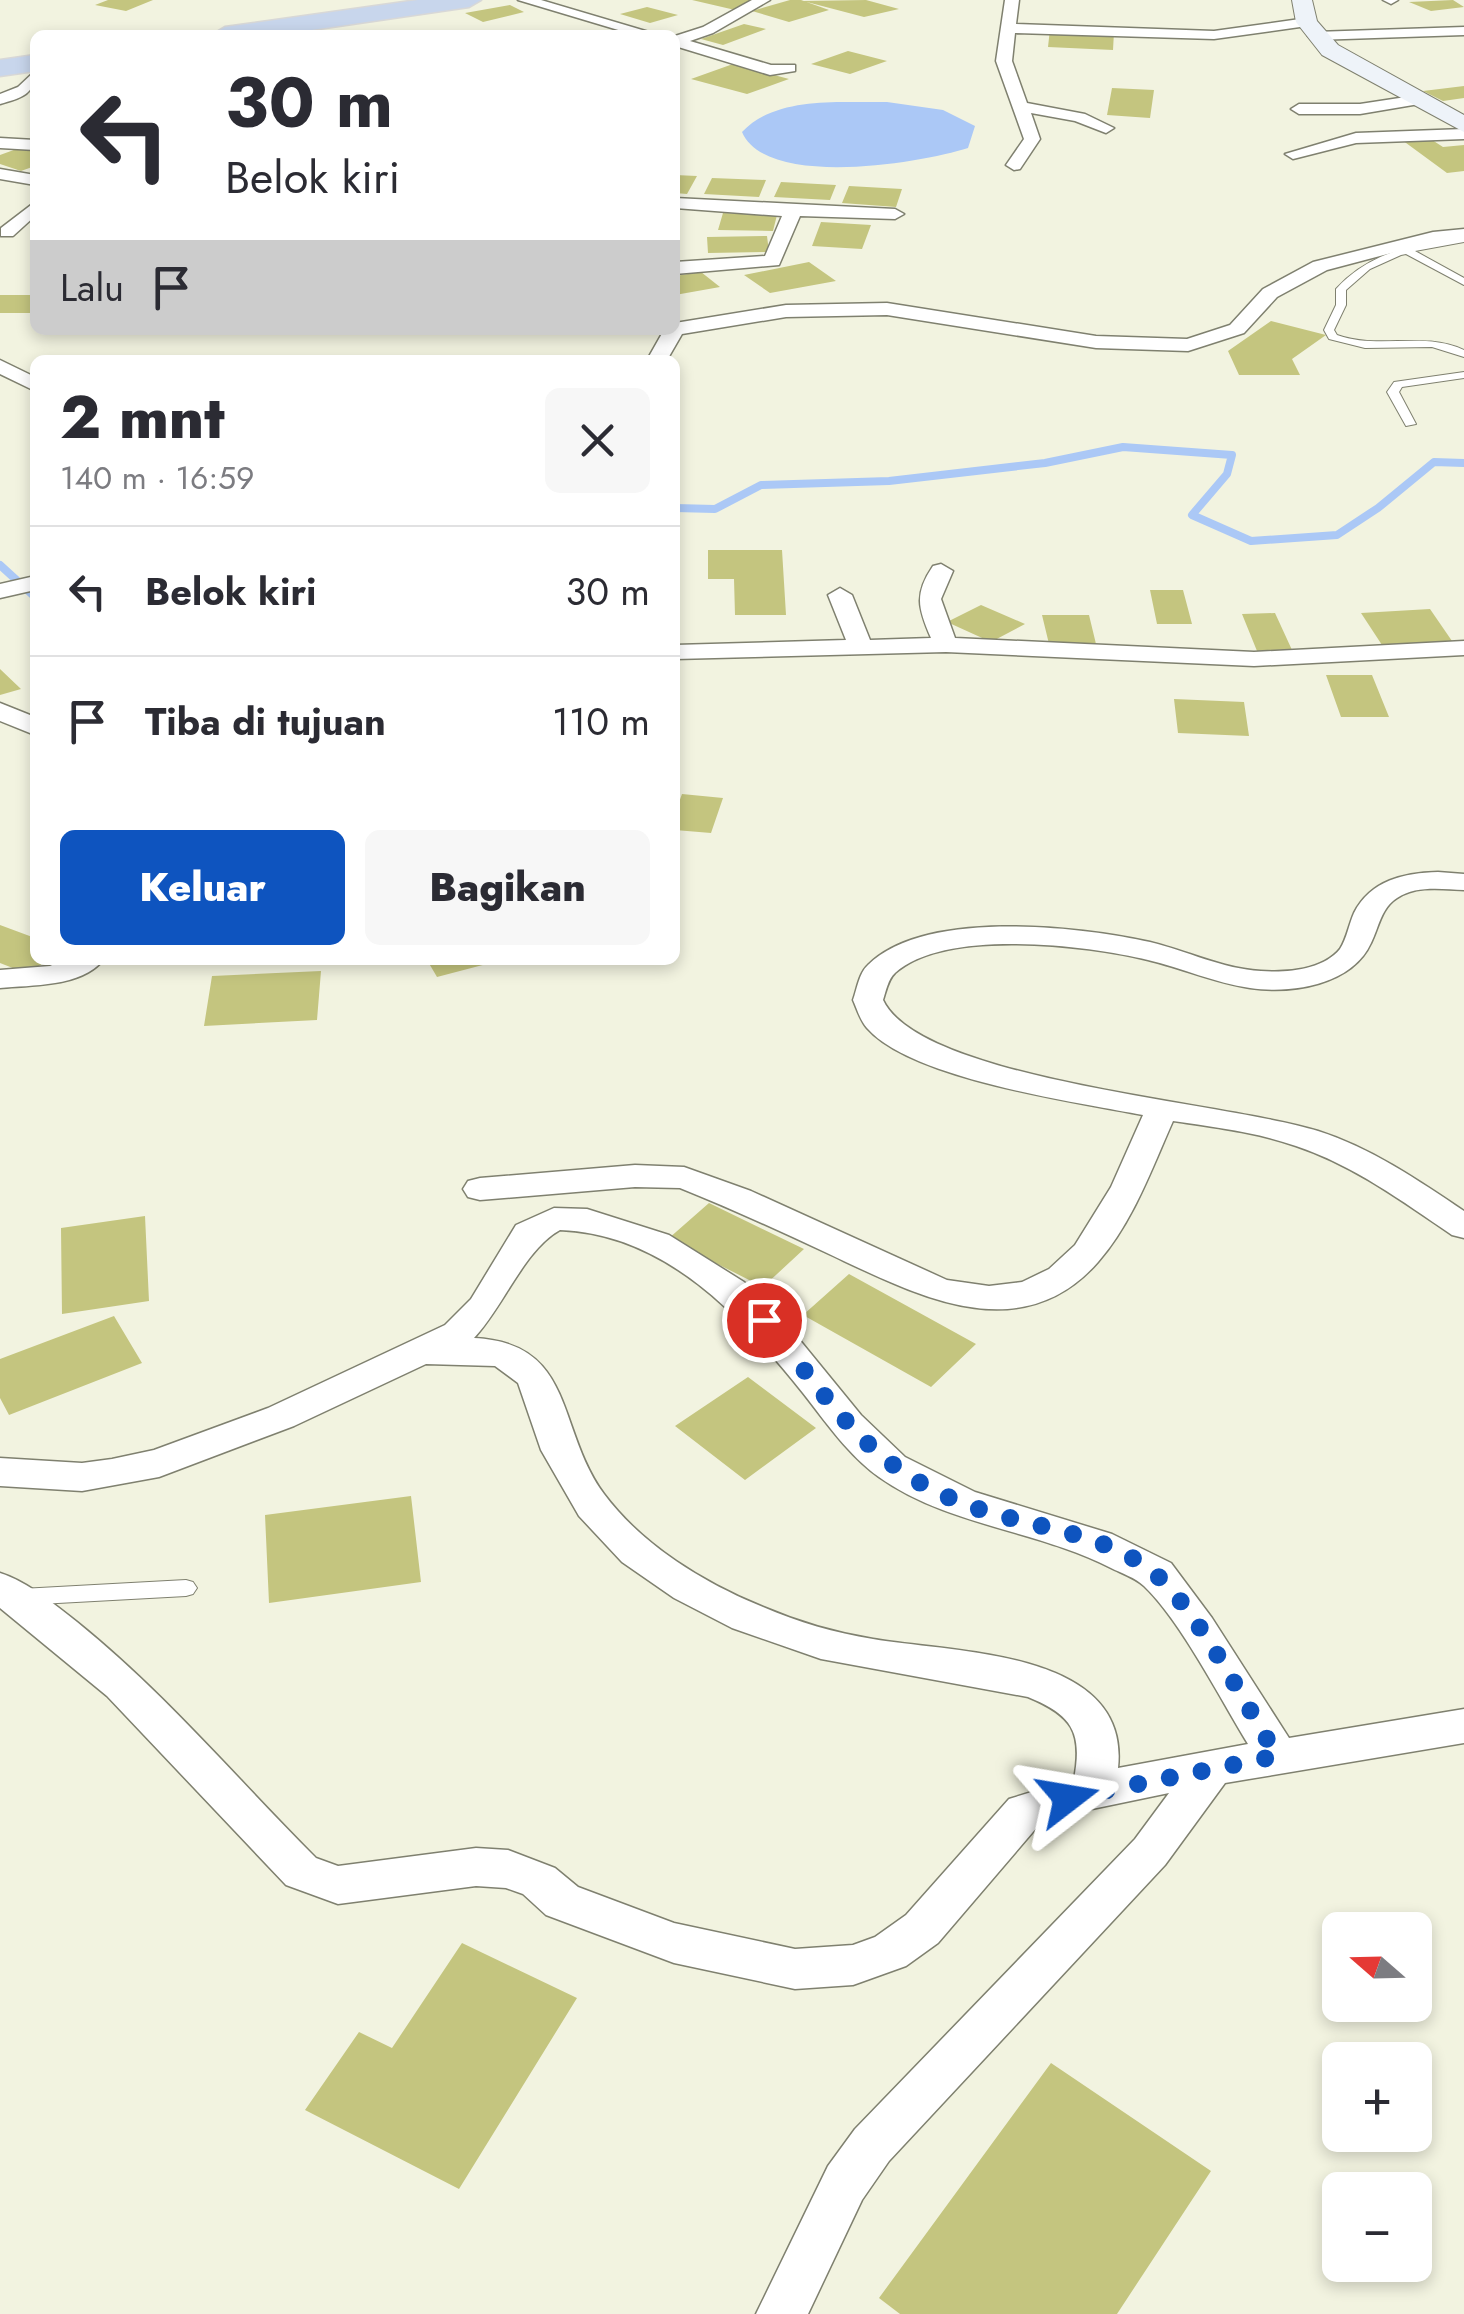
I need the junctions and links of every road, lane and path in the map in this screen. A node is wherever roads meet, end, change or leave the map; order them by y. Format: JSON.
{"nodes":[{"id":1,"x":469,"y":0,"type":"edge"},
{"id":2,"x":525,"y":0,"type":"edge"},
{"id":3,"x":763,"y":0,"type":"edge"},
{"id":4,"x":1012,"y":0,"type":"edge"},
{"id":5,"x":1308,"y":20,"type":"edge"},
{"id":6,"x":1008,"y":28,"type":"junction"},
{"id":7,"x":260,"y":30,"type":"edge"},
{"id":8,"x":634,"y":30,"type":"edge"},
{"id":9,"x":1464,"y":31,"type":"edge"},
{"id":10,"x":680,"y":39,"type":"edge"},
{"id":11,"x":680,"y":43,"type":"edge"},
{"id":12,"x":30,"y":64,"type":"edge"},
{"id":13,"x":0,"y":68,"type":"edge"},
{"id":14,"x":790,"y":68,"type":"dead end"},
{"id":15,"x":30,"y":82,"type":"edge"},
{"id":16,"x":0,"y":99,"type":"edge"},
{"id":17,"x":1419,"y":100,"type":"junction"},
{"id":18,"x":1018,"y":106,"type":"junction"},
{"id":19,"x":1299,"y":109,"type":"dead end"},
{"id":20,"x":1464,"y":125,"type":"edge"},
{"id":21,"x":1106,"y":128,"type":"dead end"},
{"id":22,"x":1464,"y":134,"type":"edge"},
{"id":23,"x":0,"y":143,"type":"edge"},
{"id":24,"x":30,"y":144,"type":"edge"},
{"id":25,"x":1293,"y":154,"type":"dead end"},
{"id":26,"x":1014,"y":165,"type":"dead end"},
{"id":27,"x":0,"y":174,"type":"edge"},
{"id":28,"x":30,"y":179,"type":"edge"},
{"id":29,"x":680,"y":204,"type":"edge"},
{"id":30,"x":793,"y":210,"type":"junction"},
{"id":31,"x":30,"y":211,"type":"edge"},
{"id":32,"x":895,"y":214,"type":"dead end"},
{"id":33,"x":7,"y":232,"type":"dead end"},
{"id":34,"x":1464,"y":237,"type":"edge"},
{"id":35,"x":1408,"y":251,"type":"junction"},
{"id":36,"x":680,"y":268,"type":"edge"},
{"id":37,"x":1464,"y":282,"type":"edge"},
{"id":38,"x":680,"y":328,"type":"edge"},
{"id":39,"x":1464,"y":354,"type":"edge"},
{"id":40,"x":0,"y":366,"type":"edge"},
{"id":41,"x":1464,"y":375,"type":"edge"},
{"id":42,"x":30,"y":381,"type":"edge"},
{"id":43,"x":1410,"y":424,"type":"dead end"},
{"id":44,"x":940,"y":571,"type":"dead end"},
{"id":45,"x":30,"y":584,"type":"edge"},
{"id":46,"x":0,"y":591,"type":"edge"},
{"id":47,"x":840,"y":594,"type":"dead end"},
{"id":48,"x":860,"y":645,"type":"junction"},
{"id":49,"x":946,"y":645,"type":"junction"},
{"id":50,"x":1464,"y":648,"type":"edge"},
{"id":51,"x":680,"y":652,"type":"edge"},
{"id":52,"x":0,"y":711,"type":"edge"},
{"id":53,"x":30,"y":725,"type":"edge"},
{"id":54,"x":1464,"y":882,"type":"edge"},
{"id":55,"x":77,"y":965,"type":"edge"},
{"id":56,"x":0,"y":978,"type":"edge"},
{"id":57,"x":1162,"y":1109,"type":"junction"},
{"id":58,"x":480,"y":1189,"type":"dead end"},
{"id":59,"x":1464,"y":1227,"type":"edge"},
{"id":60,"x":424,"y":1352,"type":"junction"},
{"id":61,"x":0,"y":1472,"type":"edge"},
{"id":62,"x":186,"y":1588,"type":"dead end"},
{"id":63,"x":7,"y":1592,"type":"edge"},
{"id":64,"x":1464,"y":1726,"type":"edge"},
{"id":65,"x":1277,"y":1756,"type":"junction"},
{"id":66,"x":1212,"y":1768,"type":"junction"},
{"id":67,"x":1092,"y":1791,"type":"junction"},
{"id":68,"x":781,"y":2314,"type":"edge"}],
"edges":[{"from":1,"to":7,"type":"highway"},
{"from":2,"to":8,"type":"street"},
{"from":3,"to":10,"type":"street"},
{"from":4,"to":6,"type":"street"},
{"from":5,"to":6,"type":"street"},
{"from":5,"to":9,"type":"street"},
{"from":5,"to":17,"type":"main road"},
{"from":6,"to":18,"type":"street"},
{"from":11,"to":14,"type":"street"},
{"from":12,"to":13,"type":"highway"},
{"from":15,"to":16,"type":"street"},
{"from":17,"to":19,"type":"street"},
{"from":17,"to":20,"type":"main road"},
{"from":18,"to":21,"type":"street"},
{"from":18,"to":26,"type":"street"},
{"from":22,"to":25,"type":"street"},
{"from":23,"to":24,"type":"street"},
{"from":27,"to":28,"type":"street"},
{"from":29,"to":30,"type":"street"},
{"from":30,"to":32,"type":"street"},
{"from":30,"to":36,"type":"street"},
{"from":31,"to":33,"type":"street"},
{"from":34,"to":35,"type":"lane"},
{"from":34,"to":38,"type":"street"},
{"from":35,"to":37,"type":"lane"},
{"from":35,"to":39,"type":"lane"},
{"from":40,"to":42,"type":"street"},
{"from":41,"to":43,"type":"lane"},
{"from":44,"to":49,"type":"street"},
{"from":45,"to":46,"type":"street"},
{"from":47,"to":48,"type":"street"},
{"from":48,"to":49,"type":"street"},
{"from":48,"to":51,"type":"street"},
{"from":49,"to":50,"type":"street"},
{"from":52,"to":53,"type":"street"},
{"from":54,"to":57,"type":"street"},
{"from":55,"to":56,"type":"street"},
{"from":57,"to":58,"type":"street"},
{"from":57,"to":59,"type":"street"},
{"from":60,"to":61,"type":"street"},
{"from":60,"to":65,"type":"street"},
{"from":60,"to":67,"type":"street"},
{"from":62,"to":63,"type":"lane"},
{"from":63,"to":67,"type":"street"},
{"from":64,"to":65,"type":"street"},
{"from":65,"to":66,"type":"street"},
{"from":66,"to":67,"type":"street"},
{"from":66,"to":68,"type":"street"}]}
